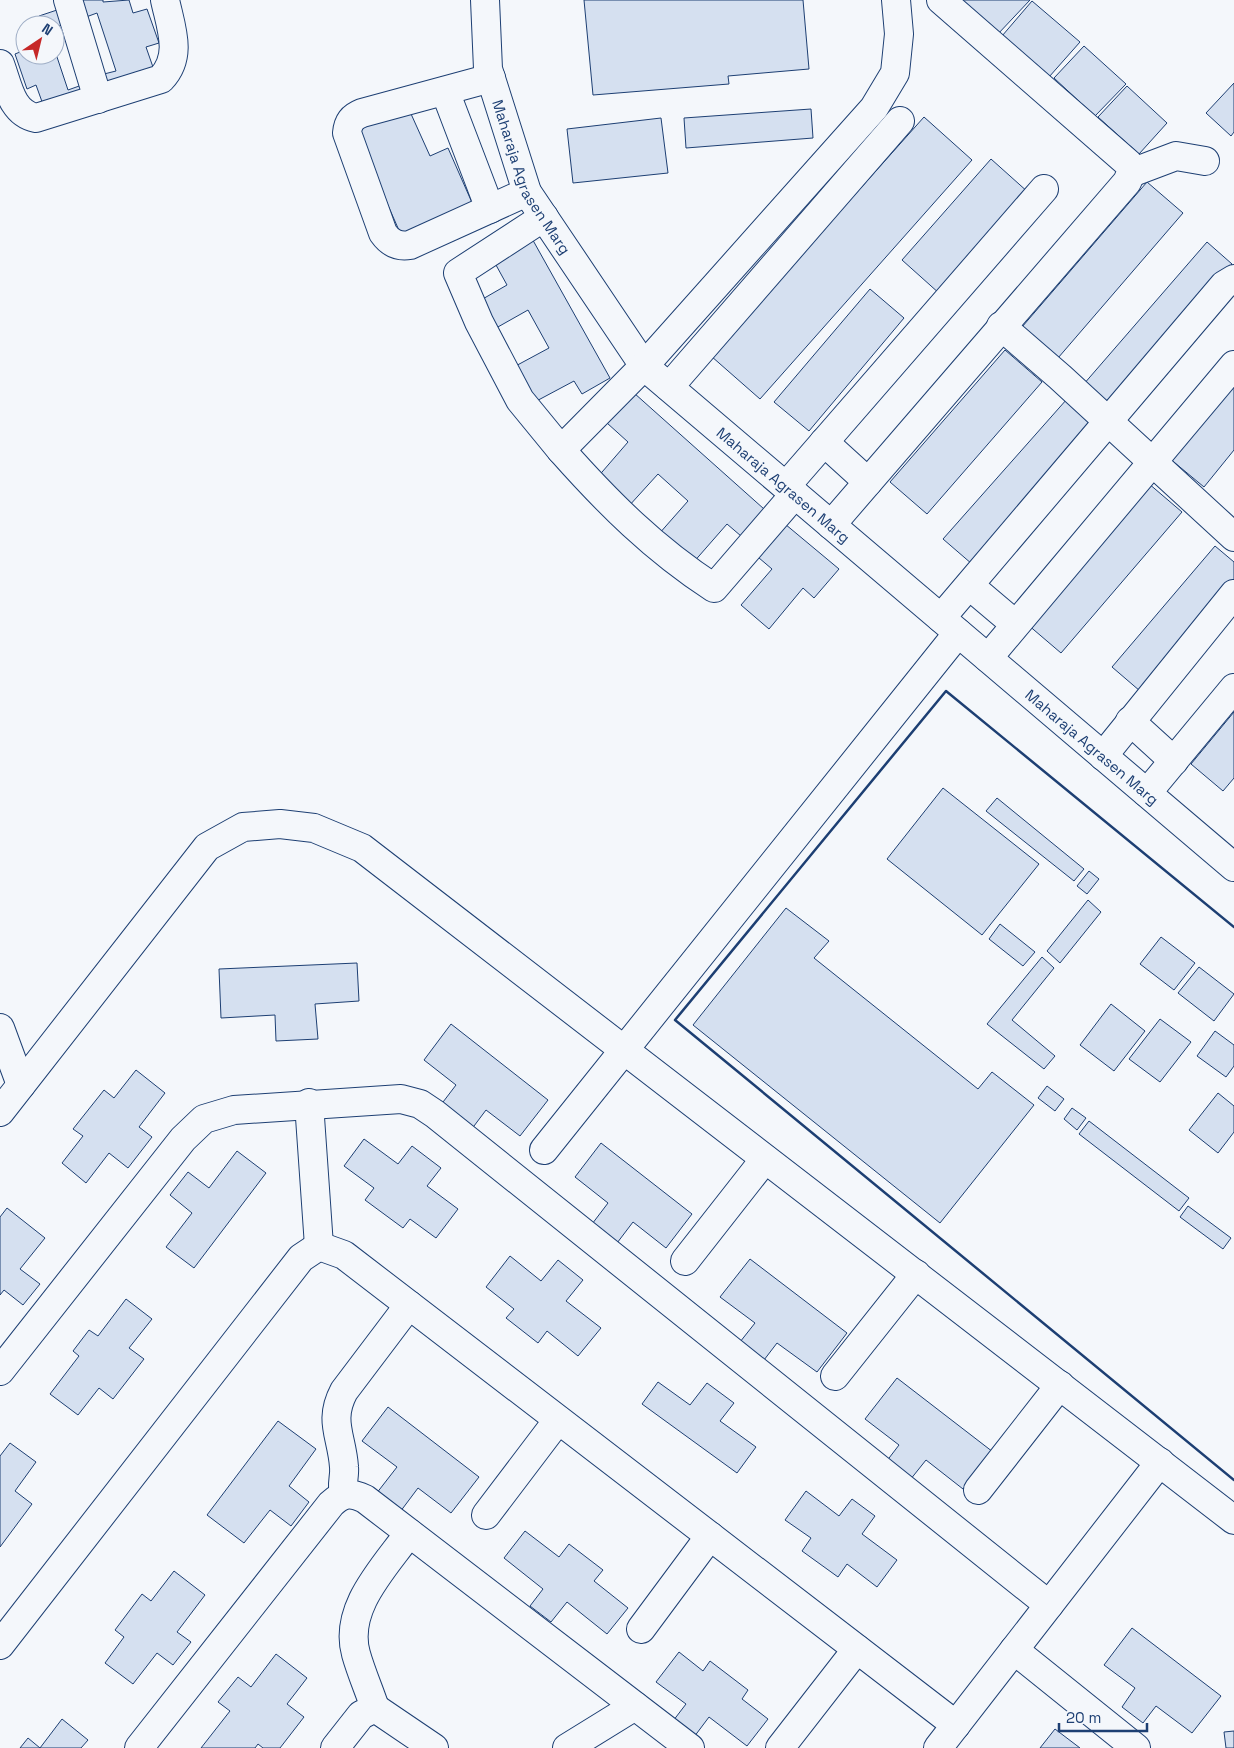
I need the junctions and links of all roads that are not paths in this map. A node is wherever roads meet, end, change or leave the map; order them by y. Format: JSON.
{"nodes":[{"id":1,"x":68,"y":0,"type":"edge"},
{"id":2,"x":165,"y":0,"type":"edge"},
{"id":3,"x":485,"y":0,"type":"edge"},
{"id":4,"x":896,"y":0,"type":"edge"},
{"id":5,"x":941,"y":0,"type":"edge"},
{"id":6,"x":0,"y":64,"type":"edge"},
{"id":7,"x":491,"y":78,"type":"junction"},
{"id":8,"x":445,"y":91,"type":"junction"},
{"id":9,"x":98,"y":98,"type":"junction"},
{"id":10,"x":900,"y":121,"type":"dead end"},
{"id":11,"x":1205,"y":161,"type":"dead end"},
{"id":12,"x":1131,"y":172,"type":"junction"},
{"id":13,"x":1044,"y":189,"type":"dead end"},
{"id":14,"x":526,"y":192,"type":"junction"},
{"id":15,"x":490,"y":209,"type":"junction"},
{"id":16,"x":544,"y":217,"type":"junction"},
{"id":17,"x":1234,"y":279,"type":"edge"},
{"id":18,"x":1001,"y":326,"type":"junction"},
{"id":19,"x":1234,"y":365,"type":"edge"},
{"id":20,"x":644,"y":366,"type":"junction"},
{"id":21,"x":669,"y":387,"type":"junction"},
{"id":22,"x":1108,"y":422,"type":"junction"},
{"id":23,"x":824,"y":442,"type":"junction"},
{"id":24,"x":561,"y":450,"type":"junction"},
{"id":25,"x":1151,"y":462,"type":"junction"},
{"id":26,"x":868,"y":482,"type":"junction"},
{"id":27,"x":790,"y":490,"type":"junction"},
{"id":28,"x":831,"y":525,"type":"junction"},
{"id":29,"x":1234,"y":537,"type":"edge"},
{"id":30,"x":970,"y":586,"type":"junction"},
{"id":31,"x":1234,"y":594,"type":"edge"},
{"id":32,"x":1015,"y":624,"type":"junction"},
{"id":33,"x":950,"y":626,"type":"junction"},
{"id":34,"x":988,"y":658,"type":"junction"},
{"id":35,"x":1234,"y":688,"type":"edge"},
{"id":36,"x":1130,"y":721,"type":"junction"},
{"id":37,"x":1103,"y":756,"type":"junction"},
{"id":38,"x":1174,"y":761,"type":"junction"},
{"id":39,"x":1147,"y":794,"type":"junction"},
{"id":40,"x":1234,"y":867,"type":"edge"},
{"id":41,"x":0,"y":1028,"type":"edge"},
{"id":42,"x":623,"y":1049,"type":"junction"},
{"id":43,"x":21,"y":1085,"type":"junction"},
{"id":44,"x":309,"y":1103,"type":"junction"},
{"id":45,"x":0,"y":1112,"type":"edge"},
{"id":46,"x":544,"y":1150,"type":"dead end"},
{"id":47,"x":765,"y":1159,"type":"junction"},
{"id":48,"x":319,"y":1246,"type":"junction"},
{"id":49,"x":684,"y":1261,"type":"dead end"},
{"id":50,"x":916,"y":1274,"type":"junction"},
{"id":51,"x":409,"y":1305,"type":"junction"},
{"id":52,"x":0,"y":1371,"type":"edge"},
{"id":53,"x":835,"y":1376,"type":"dead end"},
{"id":54,"x":1060,"y":1385,"type":"junction"},
{"id":55,"x":558,"y":1420,"type":"junction"},
{"id":56,"x":1160,"y":1462,"type":"junction"},
{"id":57,"x":978,"y":1490,"type":"dead end"},
{"id":58,"x":344,"y":1494,"type":"junction"},
{"id":59,"x":486,"y":1515,"type":"dead end"},
{"id":60,"x":1234,"y":1520,"type":"edge"},
{"id":61,"x":409,"y":1533,"type":"junction"},
{"id":62,"x":710,"y":1536,"type":"junction"},
{"id":63,"x":1050,"y":1604,"type":"junction"},
{"id":64,"x":642,"y":1629,"type":"dead end"},
{"id":65,"x":0,"y":1646,"type":"edge"},
{"id":66,"x":856,"y":1649,"type":"junction"},
{"id":67,"x":1014,"y":1650,"type":"junction"},
{"id":68,"x":635,"y":1706,"type":"junction"},
{"id":69,"x":375,"y":1708,"type":"junction"},
{"id":70,"x":956,"y":1725,"type":"junction"},
{"id":71,"x":139,"y":1748,"type":"edge"},
{"id":72,"x":335,"y":1748,"type":"edge"},
{"id":73,"x":434,"y":1748,"type":"edge"},
{"id":74,"x":567,"y":1748,"type":"edge"},
{"id":75,"x":690,"y":1748,"type":"edge"},
{"id":76,"x":780,"y":1748,"type":"edge"},
{"id":77,"x":938,"y":1748,"type":"edge"},
{"id":78,"x":1136,"y":1748,"type":"edge"}],
"edges":[{"from":1,"to":9,"type":"street"},
{"from":2,"to":9,"type":"street"},
{"from":3,"to":7,"type":"street","name":"Maharaja Agrasen Marg"},
{"from":4,"to":20,"type":"street"},
{"from":5,"to":12,"type":"street"},
{"from":6,"to":9,"type":"street"},
{"from":7,"to":8,"type":"street"},
{"from":7,"to":14,"type":"street","name":"Maharaja Agrasen Marg"},
{"from":8,"to":15,"type":"street"},
{"from":8,"to":15,"type":"street"},
{"from":10,"to":21,"type":"street"},
{"from":11,"to":12,"type":"street"},
{"from":12,"to":18,"type":"street"},
{"from":13,"to":23,"type":"street"},
{"from":14,"to":15,"type":"street"},
{"from":14,"to":16,"type":"street","name":"Maharaja Agrasen Marg"},
{"from":16,"to":20,"type":"street","name":"Maharaja Agrasen Marg"},
{"from":16,"to":24,"type":"street"},
{"from":17,"to":22,"type":"street"},
{"from":18,"to":22,"type":"street"},
{"from":18,"to":26,"type":"street"},
{"from":19,"to":25,"type":"street"},
{"from":20,"to":21,"type":"street","name":"Maharaja Agrasen Marg"},
{"from":20,"to":24,"type":"street"},
{"from":21,"to":27,"type":"street","name":"Maharaja Agrasen Marg"},
{"from":22,"to":25,"type":"street"},
{"from":22,"to":30,"type":"street"},
{"from":23,"to":26,"type":"street"},
{"from":23,"to":27,"type":"street"},
{"from":24,"to":27,"type":"street"},
{"from":25,"to":29,"type":"street"},
{"from":25,"to":32,"type":"street"},
{"from":26,"to":28,"type":"street"},
{"from":27,"to":28,"type":"street","name":"Maharaja Agrasen Marg"},
{"from":28,"to":33,"type":"street","name":"Maharaja Agrasen Marg"},
{"from":30,"to":32,"type":"street"},
{"from":30,"to":33,"type":"street"},
{"from":31,"to":36,"type":"street"},
{"from":32,"to":34,"type":"street"},
{"from":33,"to":34,"type":"street","name":"Maharaja Agrasen Marg"},
{"from":33,"to":42,"type":"street"},
{"from":34,"to":37,"type":"street","name":"Maharaja Agrasen Marg"},
{"from":35,"to":38,"type":"street"},
{"from":36,"to":37,"type":"street"},
{"from":36,"to":38,"type":"street"},
{"from":37,"to":39,"type":"street","name":"Maharaja Agrasen Marg"},
{"from":38,"to":39,"type":"street"},
{"from":39,"to":40,"type":"street","name":"Maharaja Agrasen Marg"},
{"from":41,"to":43,"type":"street"},
{"from":42,"to":43,"type":"street"},
{"from":42,"to":46,"type":"street"},
{"from":42,"to":47,"type":"street"},
{"from":43,"to":45,"type":"street"},
{"from":44,"to":48,"type":"street"},
{"from":44,"to":52,"type":"street"},
{"from":44,"to":63,"type":"street"},
{"from":47,"to":49,"type":"street"},
{"from":47,"to":50,"type":"street"},
{"from":48,"to":51,"type":"street"},
{"from":48,"to":65,"type":"street"},
{"from":50,"to":53,"type":"street"},
{"from":50,"to":54,"type":"street"},
{"from":51,"to":55,"type":"street"},
{"from":51,"to":58,"type":"street"},
{"from":54,"to":56,"type":"street"},
{"from":54,"to":57,"type":"street"},
{"from":55,"to":59,"type":"street"},
{"from":55,"to":62,"type":"street"},
{"from":56,"to":60,"type":"street"},
{"from":56,"to":63,"type":"street"},
{"from":58,"to":61,"type":"street"},
{"from":58,"to":71,"type":"street"},
{"from":61,"to":68,"type":"street"},
{"from":61,"to":69,"type":"street"},
{"from":62,"to":64,"type":"street"},
{"from":62,"to":66,"type":"street"},
{"from":63,"to":67,"type":"street"},
{"from":66,"to":70,"type":"street"},
{"from":66,"to":76,"type":"street"},
{"from":67,"to":70,"type":"street"},
{"from":67,"to":78,"type":"street"},
{"from":68,"to":74,"type":"street"},
{"from":68,"to":75,"type":"street"},
{"from":69,"to":72,"type":"street"},
{"from":69,"to":73,"type":"street"},
{"from":70,"to":77,"type":"street"}]}
